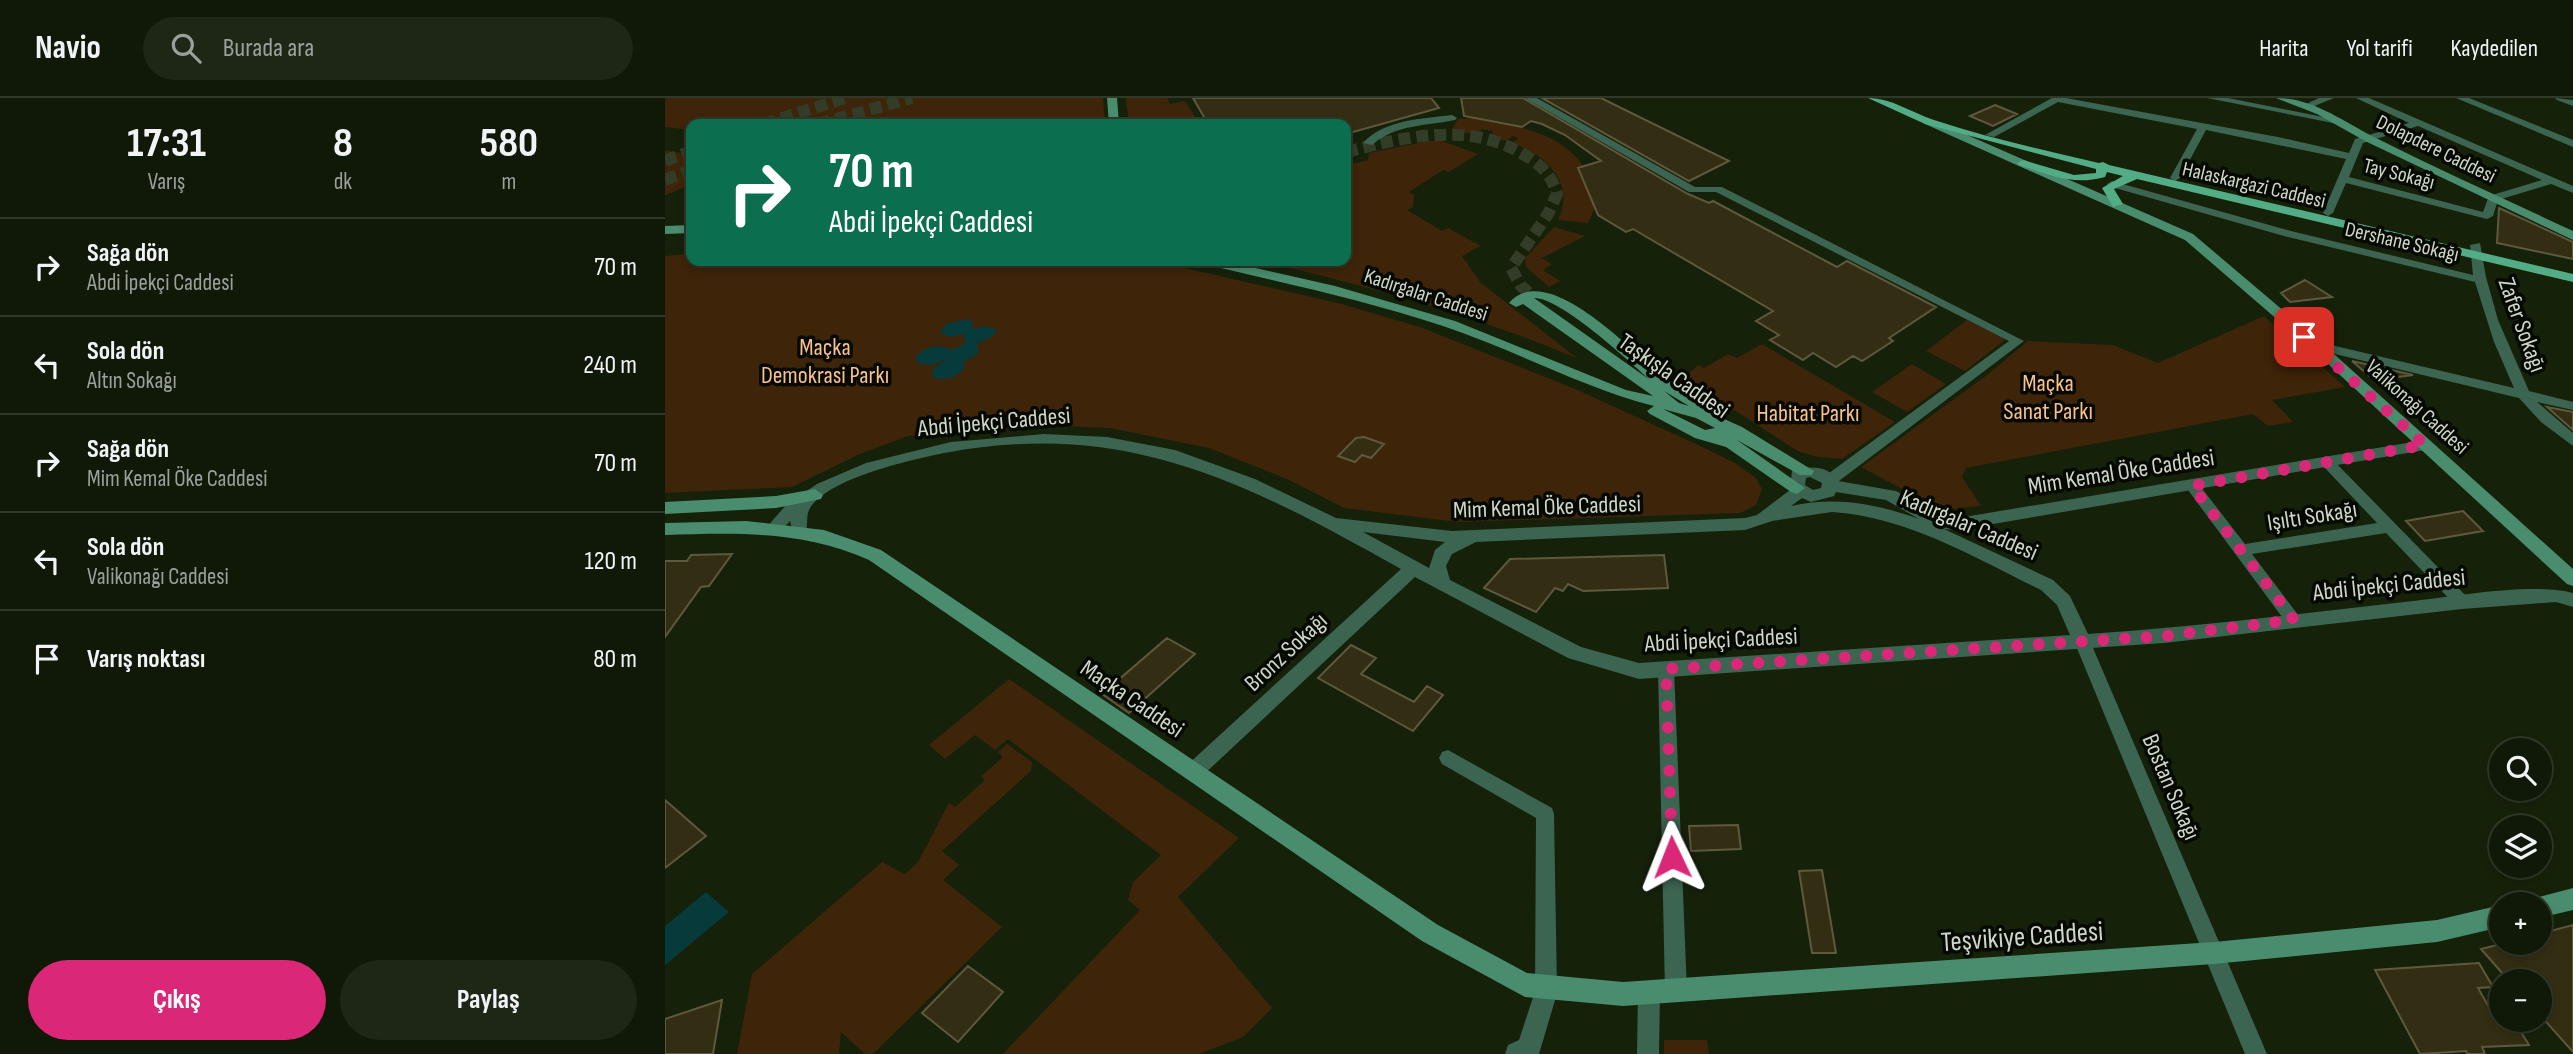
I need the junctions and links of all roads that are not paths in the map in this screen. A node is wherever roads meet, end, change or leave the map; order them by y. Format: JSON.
{"nodes":[{"id":1,"x":1112,"y":98,"type":"edge"},
{"id":2,"x":1530,"y":98,"type":"edge"},
{"id":3,"x":1873,"y":98,"type":"edge"},
{"id":4,"x":1893,"y":98,"type":"edge"},
{"id":5,"x":2058,"y":98,"type":"edge"},
{"id":6,"x":2212,"y":98,"type":"edge"},
{"id":7,"x":2281,"y":98,"type":"edge"},
{"id":8,"x":2329,"y":98,"type":"edge"},
{"id":9,"x":2361,"y":98,"type":"edge"},
{"id":10,"x":2461,"y":98,"type":"edge"},
{"id":11,"x":2560,"y":98,"type":"edge"},
{"id":12,"x":2573,"y":103,"type":"edge"},
{"id":13,"x":2307,"y":106,"type":"junction"},
{"id":14,"x":1452,"y":118,"type":"dead end"},
{"id":15,"x":1114,"y":119,"type":"edge"},
{"id":16,"x":2338,"y":121,"type":"junction"},
{"id":17,"x":1929,"y":122,"type":"junction"},
{"id":18,"x":2418,"y":123,"type":"junction"},
{"id":19,"x":2203,"y":127,"type":"junction"},
{"id":20,"x":1990,"y":135,"type":"junction"},
{"id":21,"x":2369,"y":139,"type":"junction"},
{"id":22,"x":1368,"y":143,"type":"dead end"},
{"id":23,"x":2573,"y":144,"type":"edge"},
{"id":24,"x":2351,"y":157,"type":"junction"},
{"id":25,"x":2023,"y":163,"type":"junction"},
{"id":26,"x":2100,"y":164,"type":"junction"},
{"id":27,"x":2134,"y":177,"type":"junction"},
{"id":28,"x":2170,"y":177,"type":"junction"},
{"id":29,"x":2342,"y":179,"type":"junction"},
{"id":30,"x":2552,"y":181,"type":"junction"},
{"id":31,"x":2112,"y":184,"type":"junction"},
{"id":32,"x":2573,"y":190,"type":"edge"},
{"id":33,"x":2493,"y":198,"type":"junction"},
{"id":34,"x":2117,"y":204,"type":"junction"},
{"id":35,"x":2328,"y":213,"type":"junction"},
{"id":36,"x":686,"y":229,"type":"edge"},
{"id":37,"x":665,"y":230,"type":"edge"},
{"id":38,"x":2573,"y":236,"type":"edge"},
{"id":39,"x":2475,"y":251,"type":"junction"},
{"id":40,"x":1231,"y":266,"type":"edge"},
{"id":41,"x":2573,"y":266,"type":"edge"},
{"id":42,"x":2573,"y":278,"type":"edge"},
{"id":43,"x":2480,"y":280,"type":"junction"},
{"id":44,"x":2314,"y":345,"type":"junction"},
{"id":45,"x":1640,"y":380,"type":"junction"},
{"id":46,"x":1659,"y":381,"type":"junction"},
{"id":47,"x":1621,"y":393,"type":"junction"},
{"id":48,"x":2523,"y":394,"type":"junction"},
{"id":49,"x":2573,"y":406,"type":"edge"},
{"id":50,"x":1684,"y":411,"type":"junction"},
{"id":51,"x":1738,"y":440,"type":"junction"},
{"id":52,"x":2573,"y":441,"type":"edge"},
{"id":53,"x":2425,"y":445,"type":"junction"},
{"id":54,"x":2327,"y":463,"type":"junction"},
{"id":55,"x":1807,"y":471,"type":"junction"},
{"id":56,"x":1831,"y":482,"type":"junction"},
{"id":57,"x":2192,"y":486,"type":"junction"},
{"id":58,"x":1798,"y":489,"type":"junction"},
{"id":59,"x":809,"y":498,"type":"junction"},
{"id":60,"x":665,"y":508,"type":"edge"},
{"id":61,"x":1763,"y":519,"type":"junction"},
{"id":62,"x":1329,"y":522,"type":"junction"},
{"id":63,"x":2389,"y":527,"type":"junction"},
{"id":64,"x":773,"y":528,"type":"junction"},
{"id":65,"x":665,"y":529,"type":"edge"},
{"id":66,"x":799,"y":529,"type":"junction"},
{"id":67,"x":1948,"y":532,"type":"junction"},
{"id":68,"x":1479,"y":535,"type":"junction"},
{"id":69,"x":2242,"y":550,"type":"junction"},
{"id":70,"x":1412,"y":569,"type":"junction"},
{"id":71,"x":2573,"y":579,"type":"edge"},
{"id":72,"x":1443,"y":584,"type":"junction"},
{"id":73,"x":2573,"y":600,"type":"edge"},
{"id":74,"x":2462,"y":602,"type":"junction"},
{"id":75,"x":2294,"y":620,"type":"junction"},
{"id":76,"x":2082,"y":641,"type":"junction"},
{"id":77,"x":1666,"y":669,"type":"junction"},
{"id":78,"x":1448,"y":758,"type":"dead end"},
{"id":79,"x":1193,"y":772,"type":"junction"},
{"id":80,"x":2573,"y":899,"type":"edge"},
{"id":81,"x":2552,"y":904,"type":"edge"},
{"id":82,"x":2489,"y":919,"type":"edge"},
{"id":83,"x":2214,"y":953,"type":"junction"},
{"id":84,"x":1546,"y":990,"type":"junction"},
{"id":85,"x":1676,"y":992,"type":"junction"},
{"id":86,"x":1649,"y":993,"type":"junction"},
{"id":87,"x":1517,"y":1054,"type":"edge"},
{"id":88,"x":1648,"y":1054,"type":"edge"},
{"id":89,"x":2256,"y":1054,"type":"edge"}],
"edges":[{"from":1,"to":15,"type":"main road"},
{"from":2,"to":56,"type":"street"},
{"from":3,"to":17,"type":"main road","name":"Halaskargazi Caddesi"},
{"from":4,"to":20,"type":"main road"},
{"from":5,"to":19,"type":"street"},
{"from":5,"to":20,"type":"street"},
{"from":6,"to":16,"type":"street"},
{"from":7,"to":13,"type":"main road","name":"Dolapdere Caddesi"},
{"from":8,"to":13,"type":"street"},
{"from":9,"to":18,"type":"street"},
{"from":10,"to":23,"type":"street"},
{"from":11,"to":12,"type":"street"},
{"from":13,"to":16,"type":"main road","name":"Dolapdere Caddesi"},
{"from":14,"to":22,"type":"street"},
{"from":16,"to":21,"type":"main road","name":"Dolapdere Caddesi"},
{"from":17,"to":25,"type":"main road","name":"Valikonağı Caddesi"},
{"from":17,"to":26,"type":"main road","name":"Halaskargazi Caddesi"},
{"from":18,"to":21,"type":"street"},
{"from":18,"to":30,"type":"street"},
{"from":19,"to":24,"type":"street"},
{"from":19,"to":28,"type":"street"},
{"from":20,"to":26,"type":"main road"},
{"from":21,"to":24,"type":"street"},
{"from":21,"to":33,"type":"main road","name":"Dolapdere Caddesi"},
{"from":24,"to":29,"type":"street"},
{"from":25,"to":26,"type":"main road"},
{"from":25,"to":34,"type":"main road","name":"Valikonağı Caddesi"},
{"from":26,"to":27,"type":"main road","name":"Halaskargazi Caddesi"},
{"from":26,"to":28,"type":"main road"},
{"from":27,"to":28,"type":"main road"},
{"from":27,"to":31,"type":"main road"},
{"from":27,"to":39,"type":"main road","name":"Halaskargazi Caddesi"},
{"from":28,"to":35,"type":"main road","name":"Halaskargazi Caddesi"},
{"from":29,"to":33,"type":"street","name":"Tay Sokağı"},
{"from":29,"to":35,"type":"street"},
{"from":30,"to":32,"type":"street"},
{"from":30,"to":33,"type":"street"},
{"from":31,"to":34,"type":"main road"},
{"from":31,"to":43,"type":"street","name":"Dershane Sokağı"},
{"from":33,"to":38,"type":"main road","name":"Dolapdere Caddesi"},
{"from":34,"to":44,"type":"main road","name":"Valikonağı Caddesi"},
{"from":35,"to":39,"type":"main road","name":"Halaskargazi Caddesi"},
{"from":36,"to":37,"type":"main road"},
{"from":39,"to":41,"type":"main road","name":"Halaskargazi Caddesi"},
{"from":39,"to":42,"type":"main road","name":"Halaskargazi Caddesi"},
{"from":39,"to":43,"type":"street","name":"Zafer Sokağı"},
{"from":40,"to":47,"type":"main road","name":"Kadırgalar Caddesi"},
{"from":43,"to":48,"type":"street","name":"Zafer Sokağı"},
{"from":44,"to":48,"type":"street"},
{"from":44,"to":53,"type":"main road","name":"Valikonağı Caddesi"},
{"from":45,"to":46,"type":"main road","name":"Taşkışla Caddesi"},
{"from":45,"to":46,"type":"main road"},
{"from":45,"to":50,"type":"main road","name":"Taşkışla Caddesi"},
{"from":46,"to":51,"type":"main road","name":"Taşkışla Caddesi"},
{"from":47,"to":50,"type":"main road","name":"Kadırgalar Caddesi"},
{"from":47,"to":51,"type":"main road","name":"Kadırgalar Caddesi"},
{"from":48,"to":49,"type":"street"},
{"from":48,"to":52,"type":"street","name":"Zafer Sokağı"},
{"from":50,"to":51,"type":"main road","name":"Taşkışla Caddesi"},
{"from":51,"to":55,"type":"main road","name":"Taşkışla Caddesi"},
{"from":51,"to":58,"type":"main road","name":"Taşkışla Caddesi"},
{"from":53,"to":54,"type":"street","name":"Mim Kemal Öke Caddesi"},
{"from":53,"to":71,"type":"main road","name":"Valikonağı Caddesi"},
{"from":54,"to":57,"type":"street","name":"Mim Kemal Öke Caddesi"},
{"from":54,"to":63,"type":"street"},
{"from":55,"to":56,"type":"street"},
{"from":55,"to":58,"type":"street"},
{"from":56,"to":58,"type":"street"},
{"from":56,"to":67,"type":"street"},
{"from":57,"to":67,"type":"street","name":"Mim Kemal Öke Caddesi"},
{"from":57,"to":69,"type":"street"},
{"from":58,"to":61,"type":"street","name":"Mim Kemal Öke Caddesi"},
{"from":59,"to":60,"type":"main road"},
{"from":59,"to":62,"type":"street","name":"Abdi İpekçi Caddesi"},
{"from":59,"to":64,"type":"street","name":"Abdi İpekçi Caddesi"},
{"from":59,"to":66,"type":"street"},
{"from":61,"to":67,"type":"street","name":"Kadırgalar Caddesi"},
{"from":61,"to":68,"type":"street","name":"Mim Kemal Öke Caddesi"},
{"from":62,"to":68,"type":"street","name":"Mim Kemal Öke Caddesi"},
{"from":62,"to":70,"type":"street","name":"Abdi İpekçi Caddesi"},
{"from":63,"to":69,"type":"street","name":"Işıltı Sokağı"},
{"from":63,"to":74,"type":"street"},
{"from":64,"to":65,"type":"main road","name":"Maçka Caddesi"},
{"from":64,"to":66,"type":"main road","name":"Maçka Caddesi"},
{"from":66,"to":79,"type":"main road","name":"Maçka Caddesi"},
{"from":67,"to":76,"type":"street","name":"Kadırgalar Caddesi"},
{"from":68,"to":72,"type":"street"},
{"from":69,"to":75,"type":"street"},
{"from":70,"to":72,"type":"street","name":"Abdi İpekçi Caddesi"},
{"from":70,"to":79,"type":"street","name":"Bronz Sokağı"},
{"from":72,"to":77,"type":"street","name":"Abdi İpekçi Caddesi"},
{"from":73,"to":74,"type":"street","name":"Abdi İpekçi Caddesi"},
{"from":74,"to":75,"type":"street","name":"Abdi İpekçi Caddesi"},
{"from":75,"to":76,"type":"street","name":"Abdi İpekçi Caddesi"},
{"from":76,"to":77,"type":"street","name":"Abdi İpekçi Caddesi"},
{"from":76,"to":83,"type":"street","name":"Bostan Sokağı"},
{"from":77,"to":85,"type":"street"},
{"from":78,"to":84,"type":"street"},
{"from":79,"to":84,"type":"main road","name":"Maçka Caddesi"},
{"from":80,"to":81,"type":"main road"},
{"from":82,"to":83,"type":"main road","name":"Teşvikiye Caddesi"},
{"from":83,"to":85,"type":"main road","name":"Teşvikiye Caddesi"},
{"from":83,"to":89,"type":"street","name":"Bostan Sokağı"},
{"from":84,"to":86,"type":"main road","name":"Teşvikiye Caddesi"},
{"from":84,"to":87,"type":"street"},
{"from":85,"to":86,"type":"main road","name":"Teşvikiye Caddesi"},
{"from":86,"to":88,"type":"street"}]}
